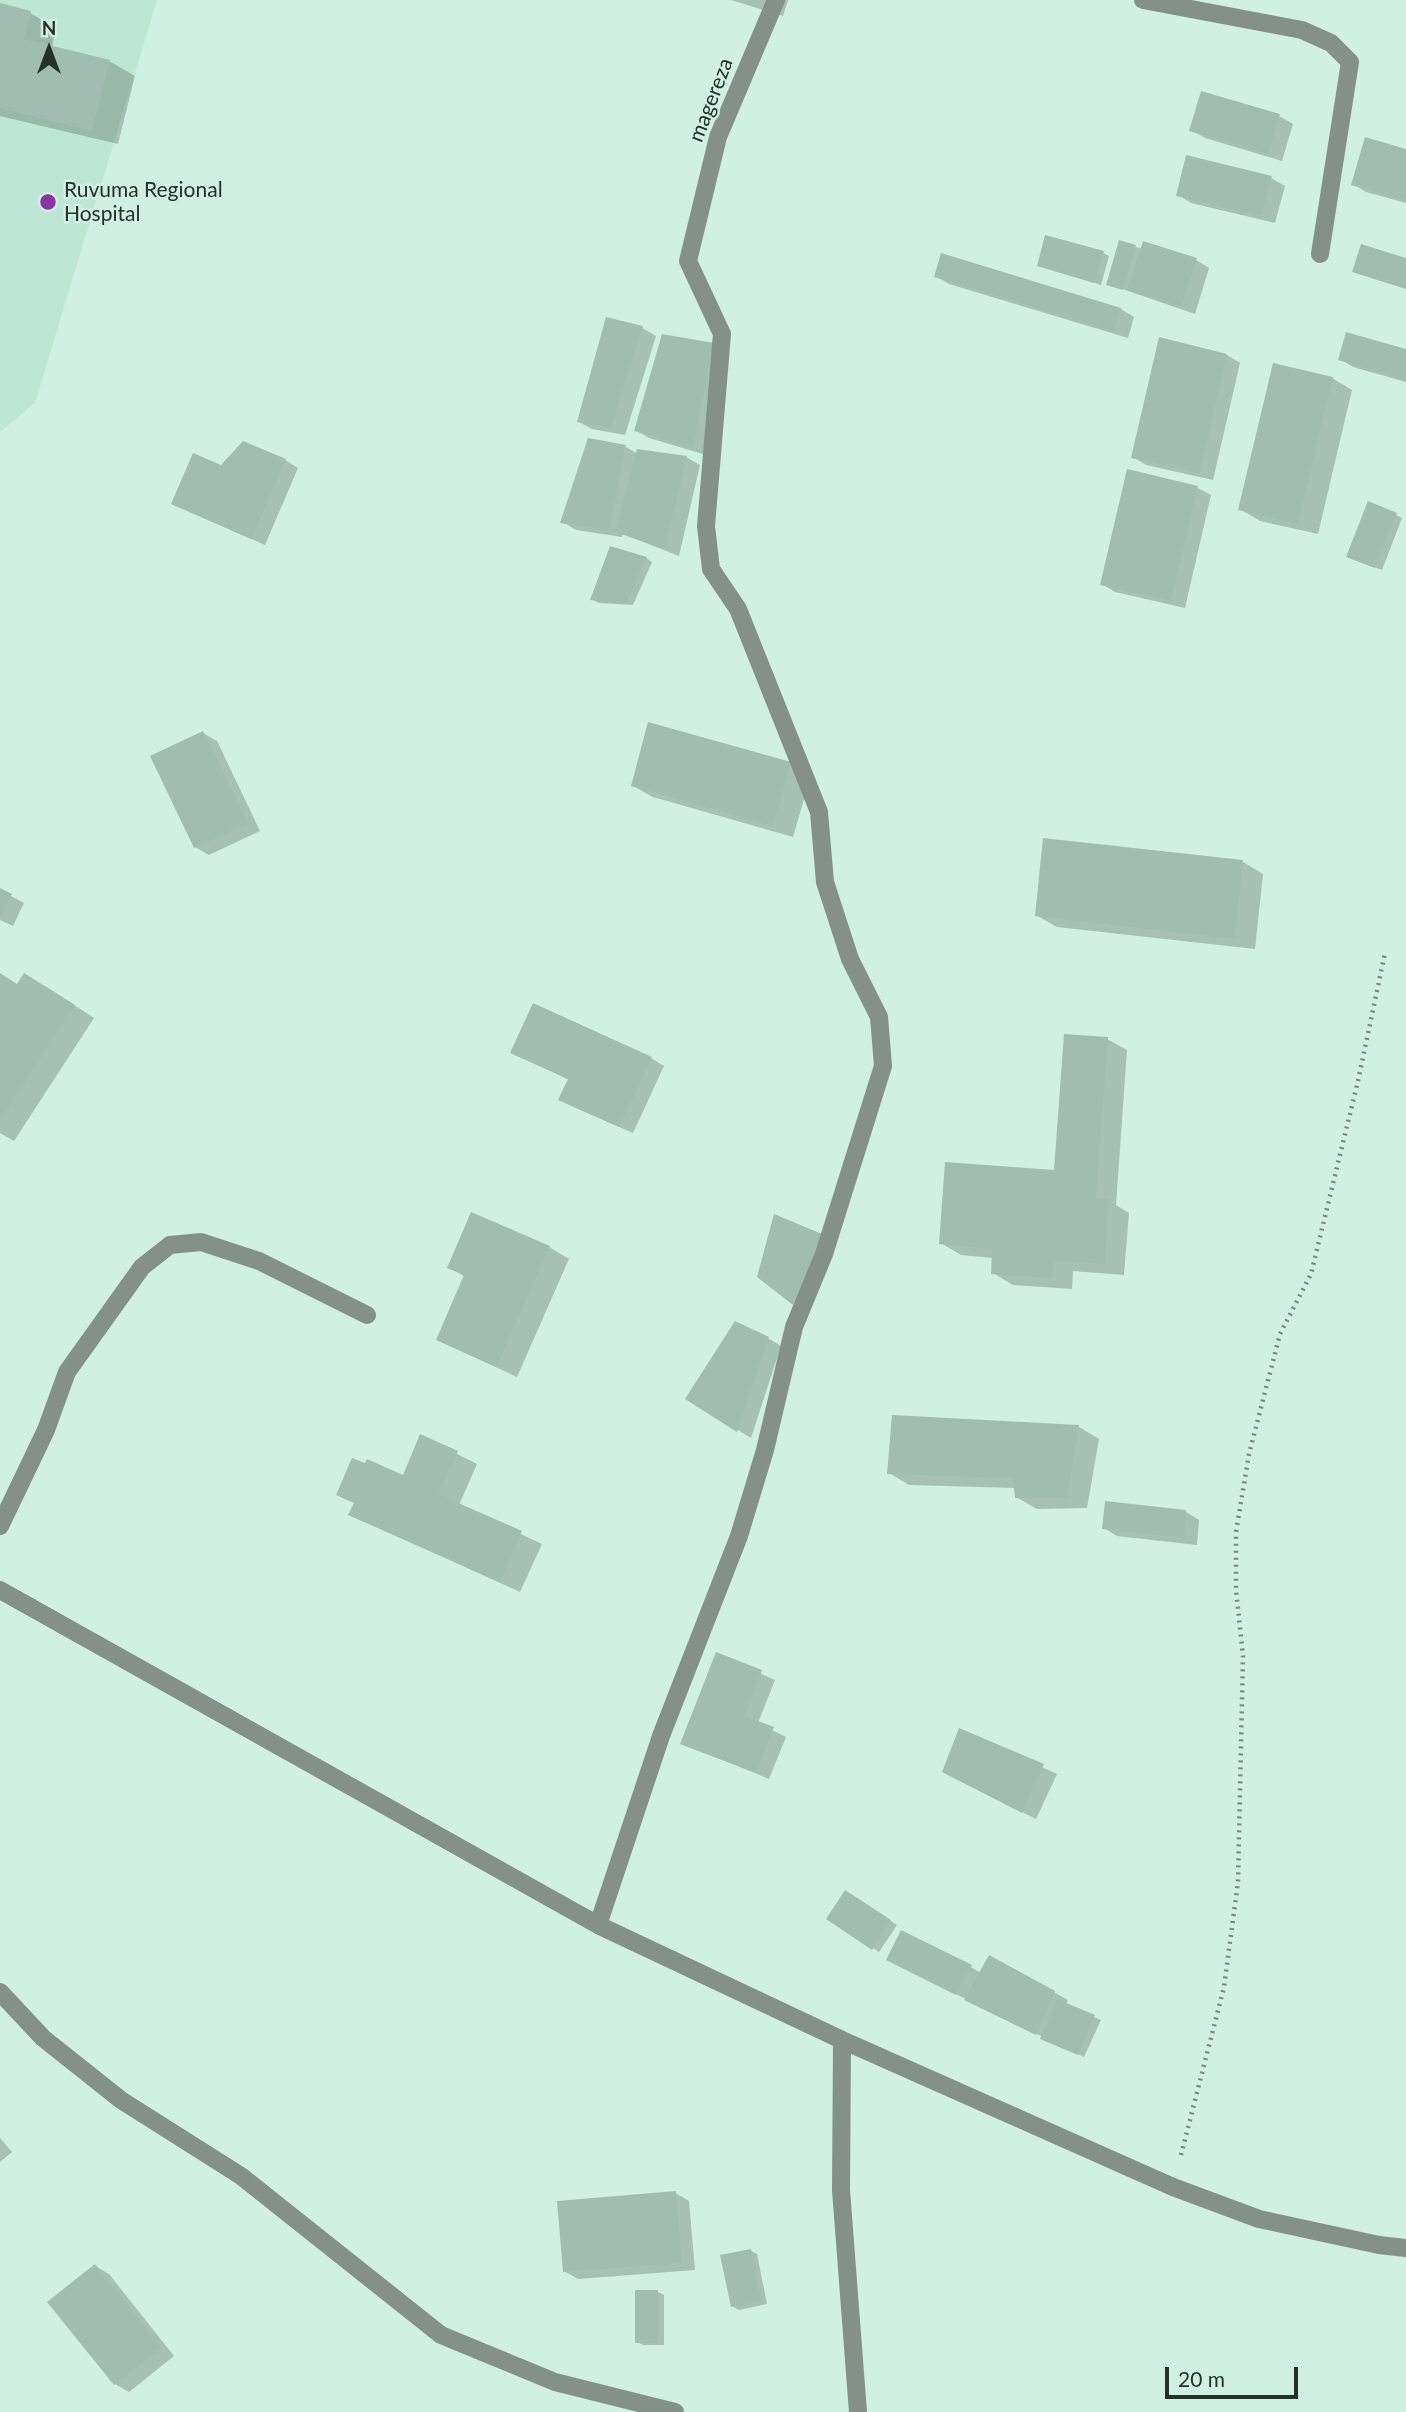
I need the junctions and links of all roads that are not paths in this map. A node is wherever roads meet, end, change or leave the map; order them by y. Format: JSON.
{"nodes":[{"id":1,"x":776,"y":0,"type":"edge"},
{"id":2,"x":1143,"y":0,"type":"edge"},
{"id":3,"x":1320,"y":254,"type":"dead end"},
{"id":4,"x":367,"y":1315,"type":"dead end"},
{"id":5,"x":0,"y":1527,"type":"edge"},
{"id":6,"x":0,"y":1590,"type":"edge"},
{"id":7,"x":598,"y":1924,"type":"junction"},
{"id":8,"x":0,"y":1992,"type":"edge"},
{"id":9,"x":842,"y":2040,"type":"junction"},
{"id":10,"x":1406,"y":2248,"type":"edge"},
{"id":11,"x":675,"y":2412,"type":"edge"},
{"id":12,"x":858,"y":2412,"type":"edge"}],
"edges":[{"from":1,"to":7,"type":"street","name":"magereza"},
{"from":2,"to":3,"type":"street"},
{"from":4,"to":5,"type":"street"},
{"from":6,"to":7,"type":"street"},
{"from":7,"to":9,"type":"street"},
{"from":8,"to":11,"type":"street"},
{"from":9,"to":10,"type":"street"},
{"from":9,"to":12,"type":"street"}]}
